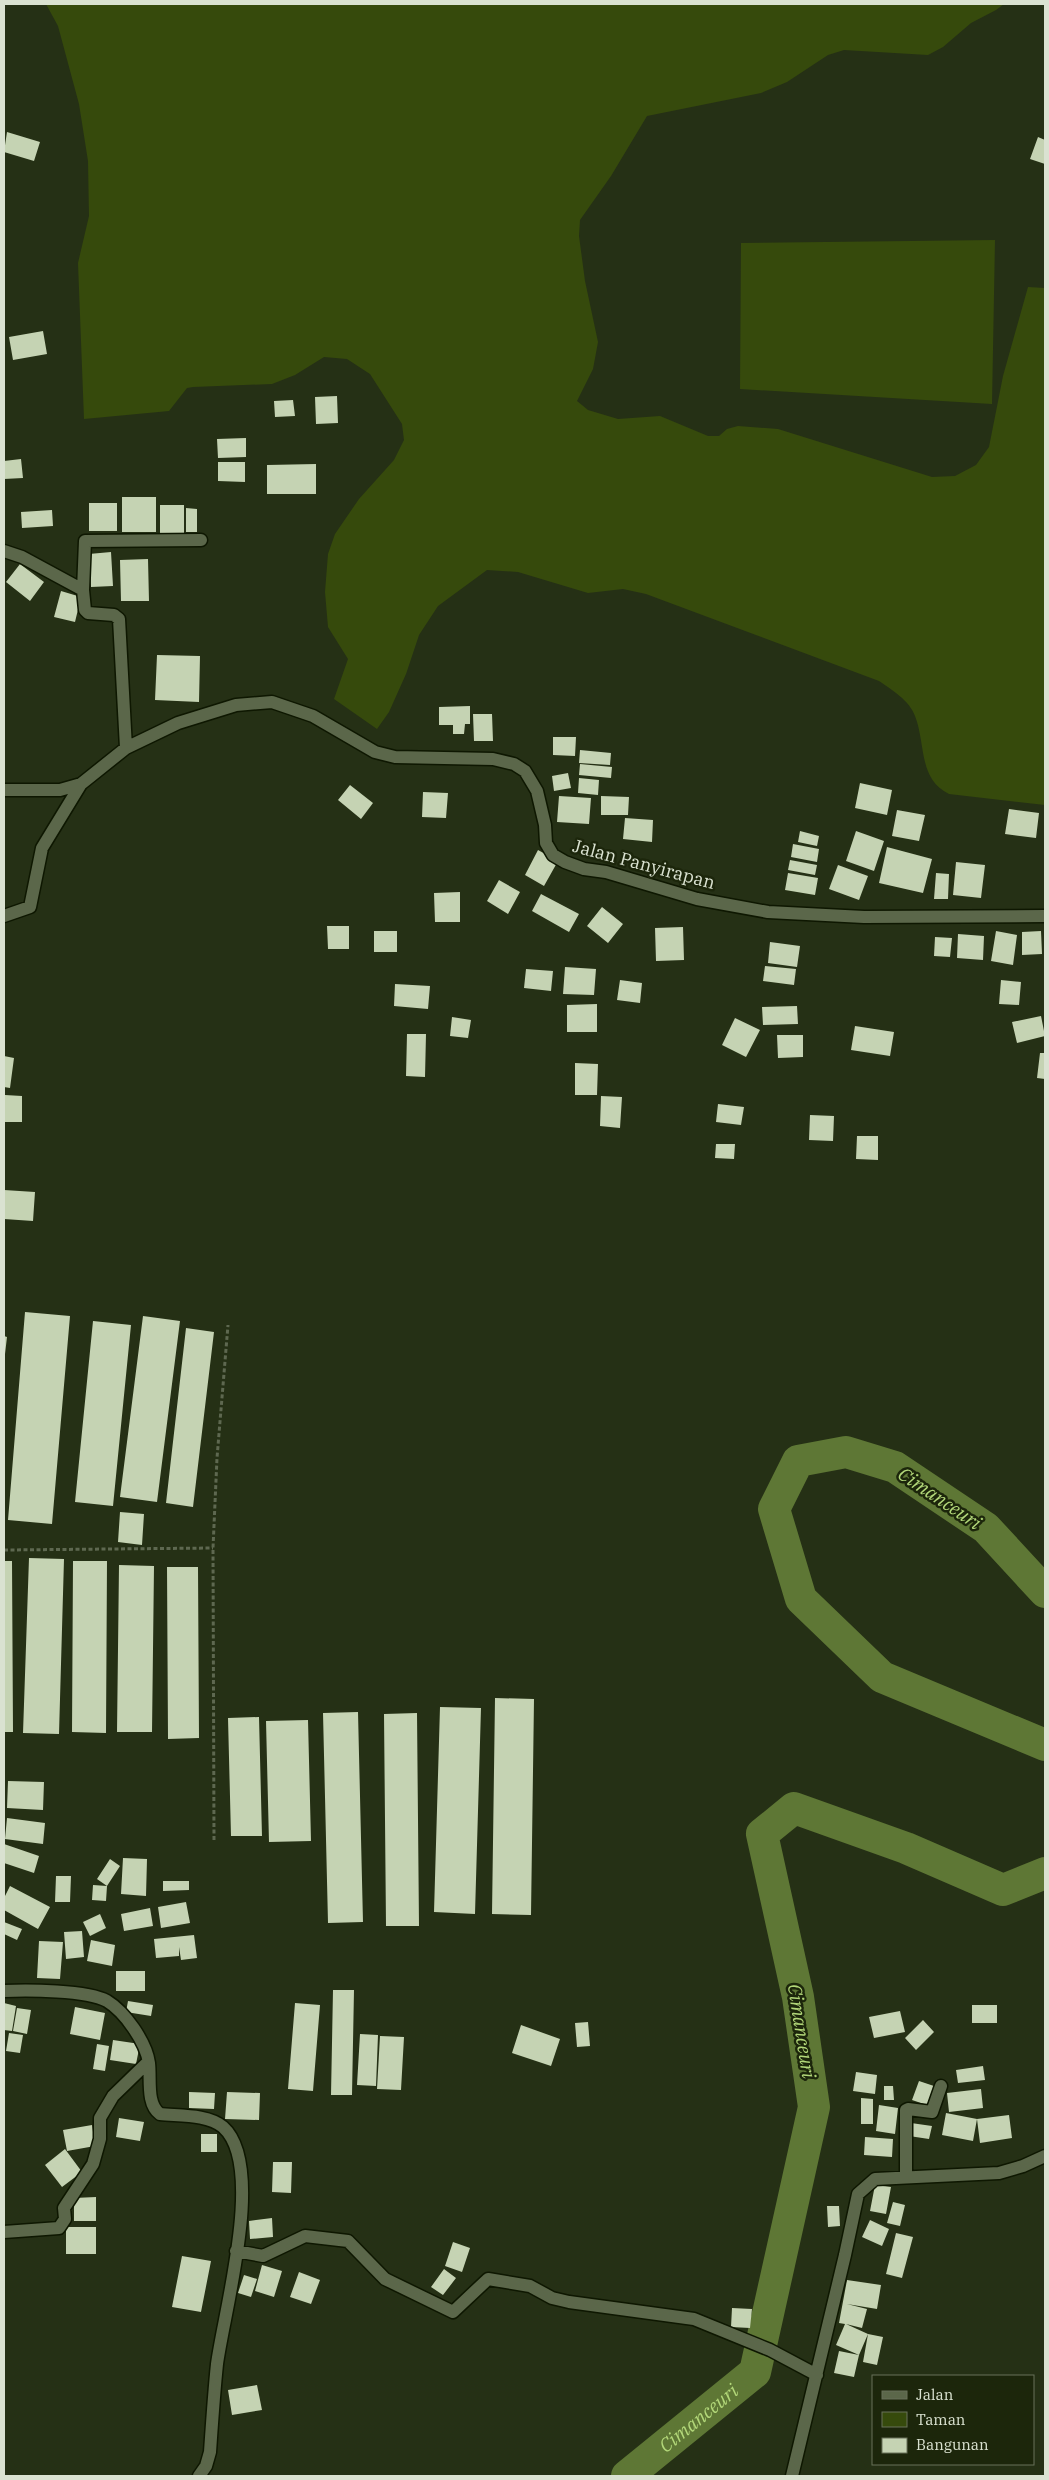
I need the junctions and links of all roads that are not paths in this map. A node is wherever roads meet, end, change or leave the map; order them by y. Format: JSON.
{"nodes":[{"id":1,"x":201,"y":540,"type":"dead end"},
{"id":2,"x":4,"y":551,"type":"edge"},
{"id":3,"x":83,"y":590,"type":"junction"},
{"id":4,"x":126,"y":748,"type":"junction"},
{"id":5,"x":81,"y":784,"type":"junction"},
{"id":6,"x":4,"y":790,"type":"edge"},
{"id":7,"x":4,"y":916,"type":"edge"},
{"id":8,"x":1045,"y":916,"type":"edge"},
{"id":9,"x":4,"y":1991,"type":"edge"},
{"id":10,"x":148,"y":2062,"type":"junction"},
{"id":11,"x":941,"y":2086,"type":"dead end"},
{"id":12,"x":1045,"y":2156,"type":"edge"},
{"id":13,"x":906,"y":2177,"type":"junction"},
{"id":14,"x":4,"y":2232,"type":"edge"},
{"id":15,"x":236,"y":2251,"type":"junction"},
{"id":16,"x":817,"y":2375,"type":"junction"},
{"id":17,"x":199,"y":2476,"type":"edge"},
{"id":18,"x":792,"y":2476,"type":"edge"}],
"edges":[{"from":1,"to":3,"type":"street"},
{"from":2,"to":3,"type":"street"},
{"from":3,"to":4,"type":"street"},
{"from":4,"to":5,"type":"street","name":"Jalan Panyirapan"},
{"from":4,"to":8,"type":"street","name":"Jalan Panyirapan"},
{"from":5,"to":6,"type":"street","name":"Jalan Panyirapan"},
{"from":5,"to":7,"type":"street"},
{"from":9,"to":10,"type":"street"},
{"from":10,"to":14,"type":"street"},
{"from":10,"to":15,"type":"street"},
{"from":11,"to":13,"type":"street"},
{"from":12,"to":13,"type":"street"},
{"from":13,"to":16,"type":"street"},
{"from":15,"to":16,"type":"street"},
{"from":15,"to":17,"type":"street"},
{"from":16,"to":18,"type":"street"}]}
